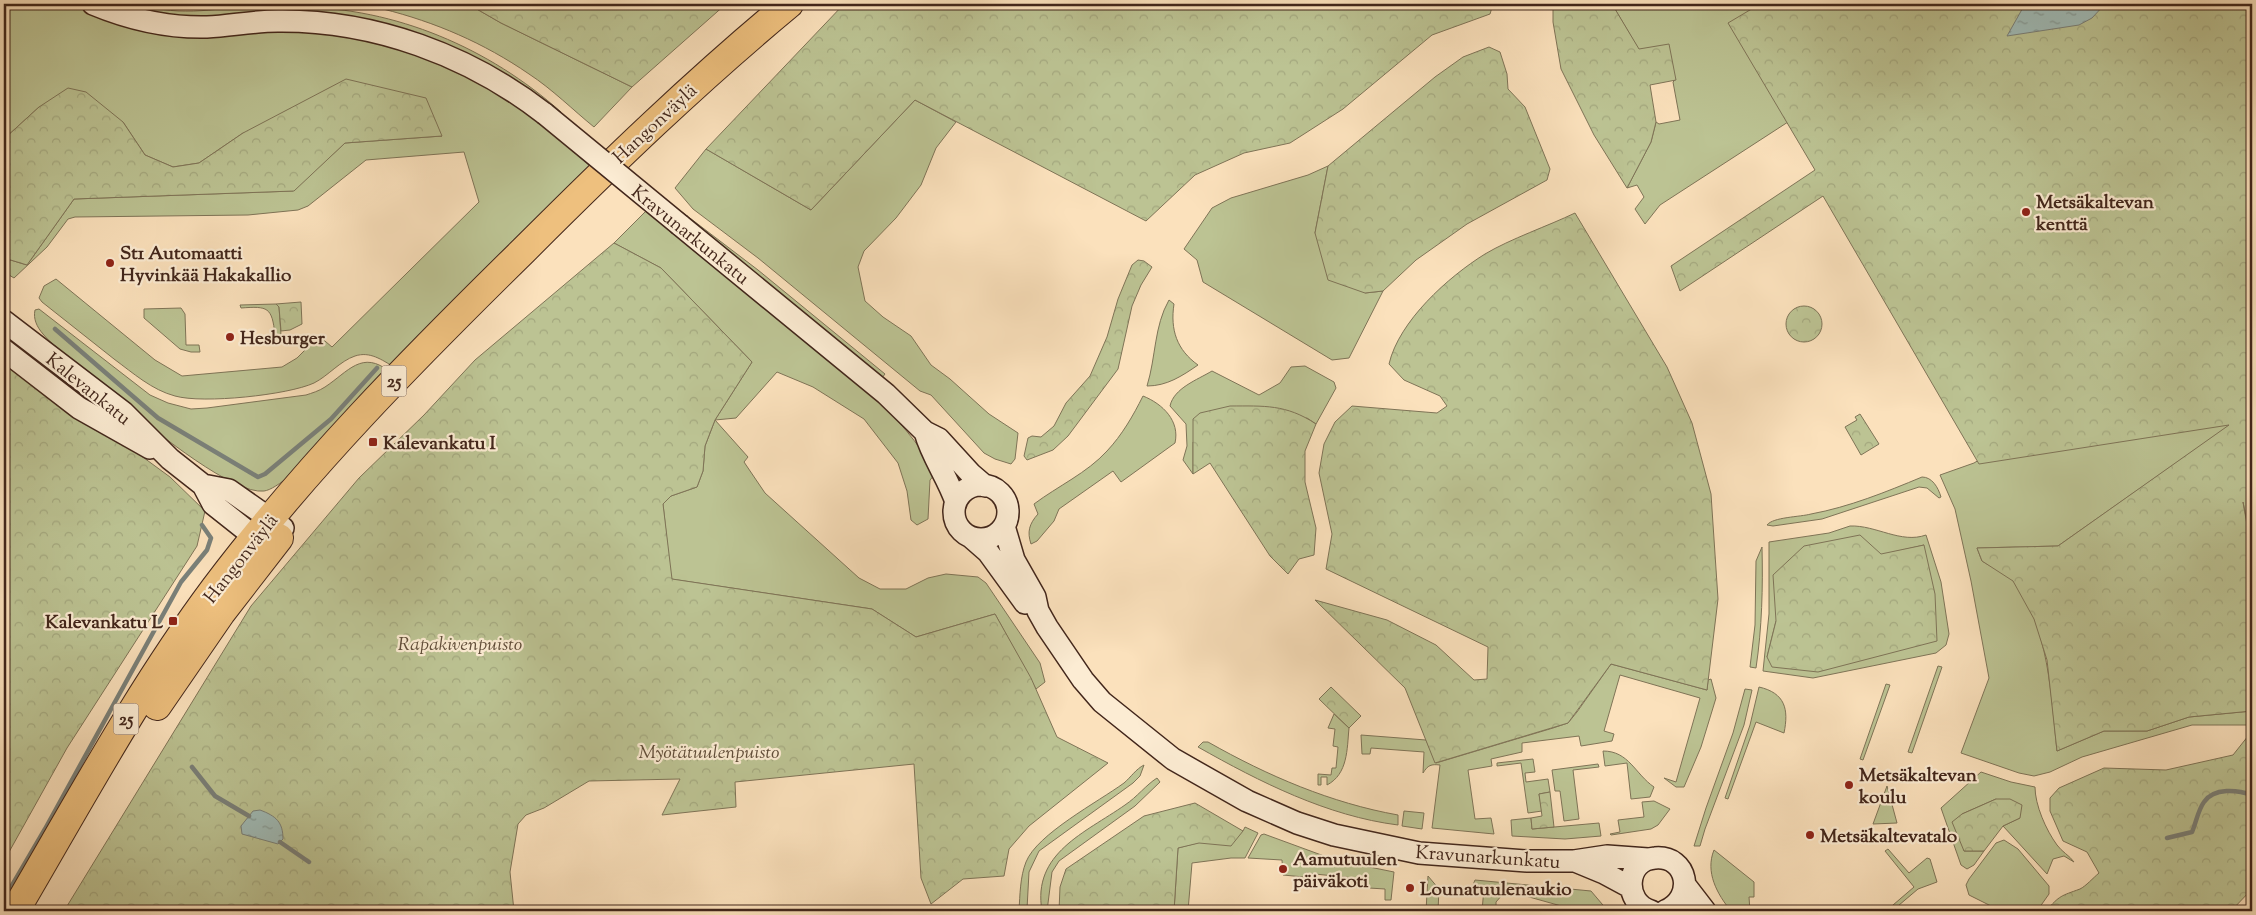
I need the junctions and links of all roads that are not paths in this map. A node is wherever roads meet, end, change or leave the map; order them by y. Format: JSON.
{"nodes":[{"id":1,"x":93,"y":4,"type":"edge"},
{"id":2,"x":789,"y":4,"type":"edge"},
{"id":3,"x":4,"y":321,"type":"edge"},
{"id":4,"x":4,"y":350,"type":"edge"},
{"id":5,"x":925,"y":432,"type":"junction"},
{"id":6,"x":170,"y":459,"type":"junction"},
{"id":7,"x":986,"y":486,"type":"junction"},
{"id":8,"x":956,"y":502,"type":"junction"},
{"id":9,"x":1004,"y":526,"type":"junction"},
{"id":10,"x":270,"y":534,"type":"junction"},
{"id":11,"x":972,"y":538,"type":"junction"},
{"id":12,"x":1038,"y":611,"type":"junction"},
{"id":13,"x":1648,"y":859,"type":"junction"},
{"id":14,"x":1574,"y":861,"type":"junction"},
{"id":15,"x":1685,"y":885,"type":"junction"},
{"id":16,"x":1630,"y":887,"type":"junction"},
{"id":17,"x":15,"y":911,"type":"edge"},
{"id":18,"x":27,"y":911,"type":"edge"},
{"id":19,"x":1651,"y":911,"type":"edge"},
{"id":20,"x":1666,"y":911,"type":"edge"},
{"id":21,"x":1705,"y":911,"type":"edge"}],
"edges":[{"from":1,"to":5,"type":"street","name":"Kravunarkunkatu","bridge":true},
{"from":2,"to":10,"type":"highway","name":"Hangonväylä","number":"25"},
{"from":3,"to":6,"type":"street","name":"Kalevankatu"},
{"from":4,"to":6,"type":"street","name":"Kalevankatu"},
{"from":5,"to":7,"type":"street","name":"Kravunarkunkatu"},
{"from":5,"to":8,"type":"street","name":"Kravunarkunkatu"},
{"from":6,"to":10,"type":"street","name":"Kalevankatu"},
{"from":7,"to":8,"type":"street"},
{"from":7,"to":9,"type":"street"},
{"from":8,"to":11,"type":"street"},
{"from":9,"to":11,"type":"street"},
{"from":9,"to":12,"type":"street","name":"Kravunarkunkatu"},
{"from":10,"to":17,"type":"highway","name":"Hangonväylä","number":"25"},
{"from":10,"to":18,"type":"highway","name":"Hangonväylä","number":"25"},
{"from":11,"to":12,"type":"street","name":"Kravunarkunkatu"},
{"from":12,"to":14,"type":"street","name":"Kravunarkunkatu"},
{"from":13,"to":14,"type":"street","name":"Kravunarkunkatu"},
{"from":13,"to":15,"type":"street","name":"Kravunarkunkatu"},
{"from":13,"to":16,"type":"street"},
{"from":14,"to":16,"type":"street","name":"Kravunarkunkatu"},
{"from":15,"to":20,"type":"street"},
{"from":15,"to":21,"type":"street"},
{"from":16,"to":19,"type":"street"}]}
